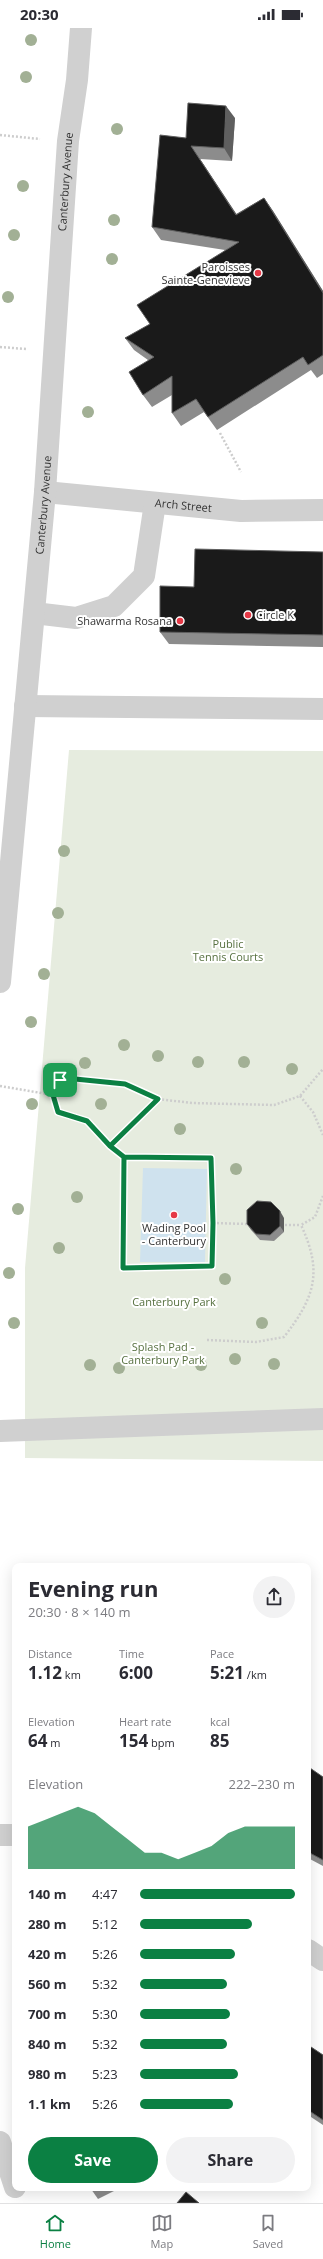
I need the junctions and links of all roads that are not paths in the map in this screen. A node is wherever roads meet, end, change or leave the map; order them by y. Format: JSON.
{"nodes":[{"id":1,"x":80,"y":28,"type":"edge"},
{"id":2,"x":45,"y":492,"type":"junction"},
{"id":3,"x":155,"y":503,"type":"junction"},
{"id":4,"x":323,"y":510,"type":"edge"},
{"id":5,"x":34,"y":613,"type":"junction"},
{"id":6,"x":25,"y":706,"type":"junction"},
{"id":7,"x":323,"y":709,"type":"edge"},
{"id":8,"x":0,"y":982,"type":"edge"},
{"id":9,"x":323,"y":1420,"type":"edge"},
{"id":10,"x":0,"y":1430,"type":"edge"},
{"id":11,"x":0,"y":1835,"type":"edge"},
{"id":12,"x":12,"y":1835,"type":"edge"},
{"id":13,"x":311,"y":1952,"type":"edge"},
{"id":14,"x":323,"y":1960,"type":"edge"},
{"id":15,"x":0,"y":2142,"type":"edge"},
{"id":16,"x":12,"y":2179,"type":"edge"},
{"id":17,"x":17,"y":2191,"type":"edge"},
{"id":18,"x":24,"y":2203,"type":"edge"}],
"edges":[{"from":1,"to":2,"type":"street","name":"Canterbury Avenue"},
{"from":2,"to":3,"type":"street","name":"Arch Street"},
{"from":2,"to":5,"type":"street","name":"Canterbury Avenue"},
{"from":3,"to":4,"type":"street","name":"Arch Street"},
{"from":3,"to":5,"type":"street"},
{"from":5,"to":6,"type":"street","name":"Canterbury Avenue"},
{"from":6,"to":7,"type":"street"},
{"from":6,"to":8,"type":"street","name":"Canterbury Avenue"},
{"from":9,"to":10,"type":"street"},
{"from":11,"to":12,"type":"street"},
{"from":13,"to":14,"type":"street"},
{"from":15,"to":16,"type":"street"},
{"from":17,"to":18,"type":"street"}]}
